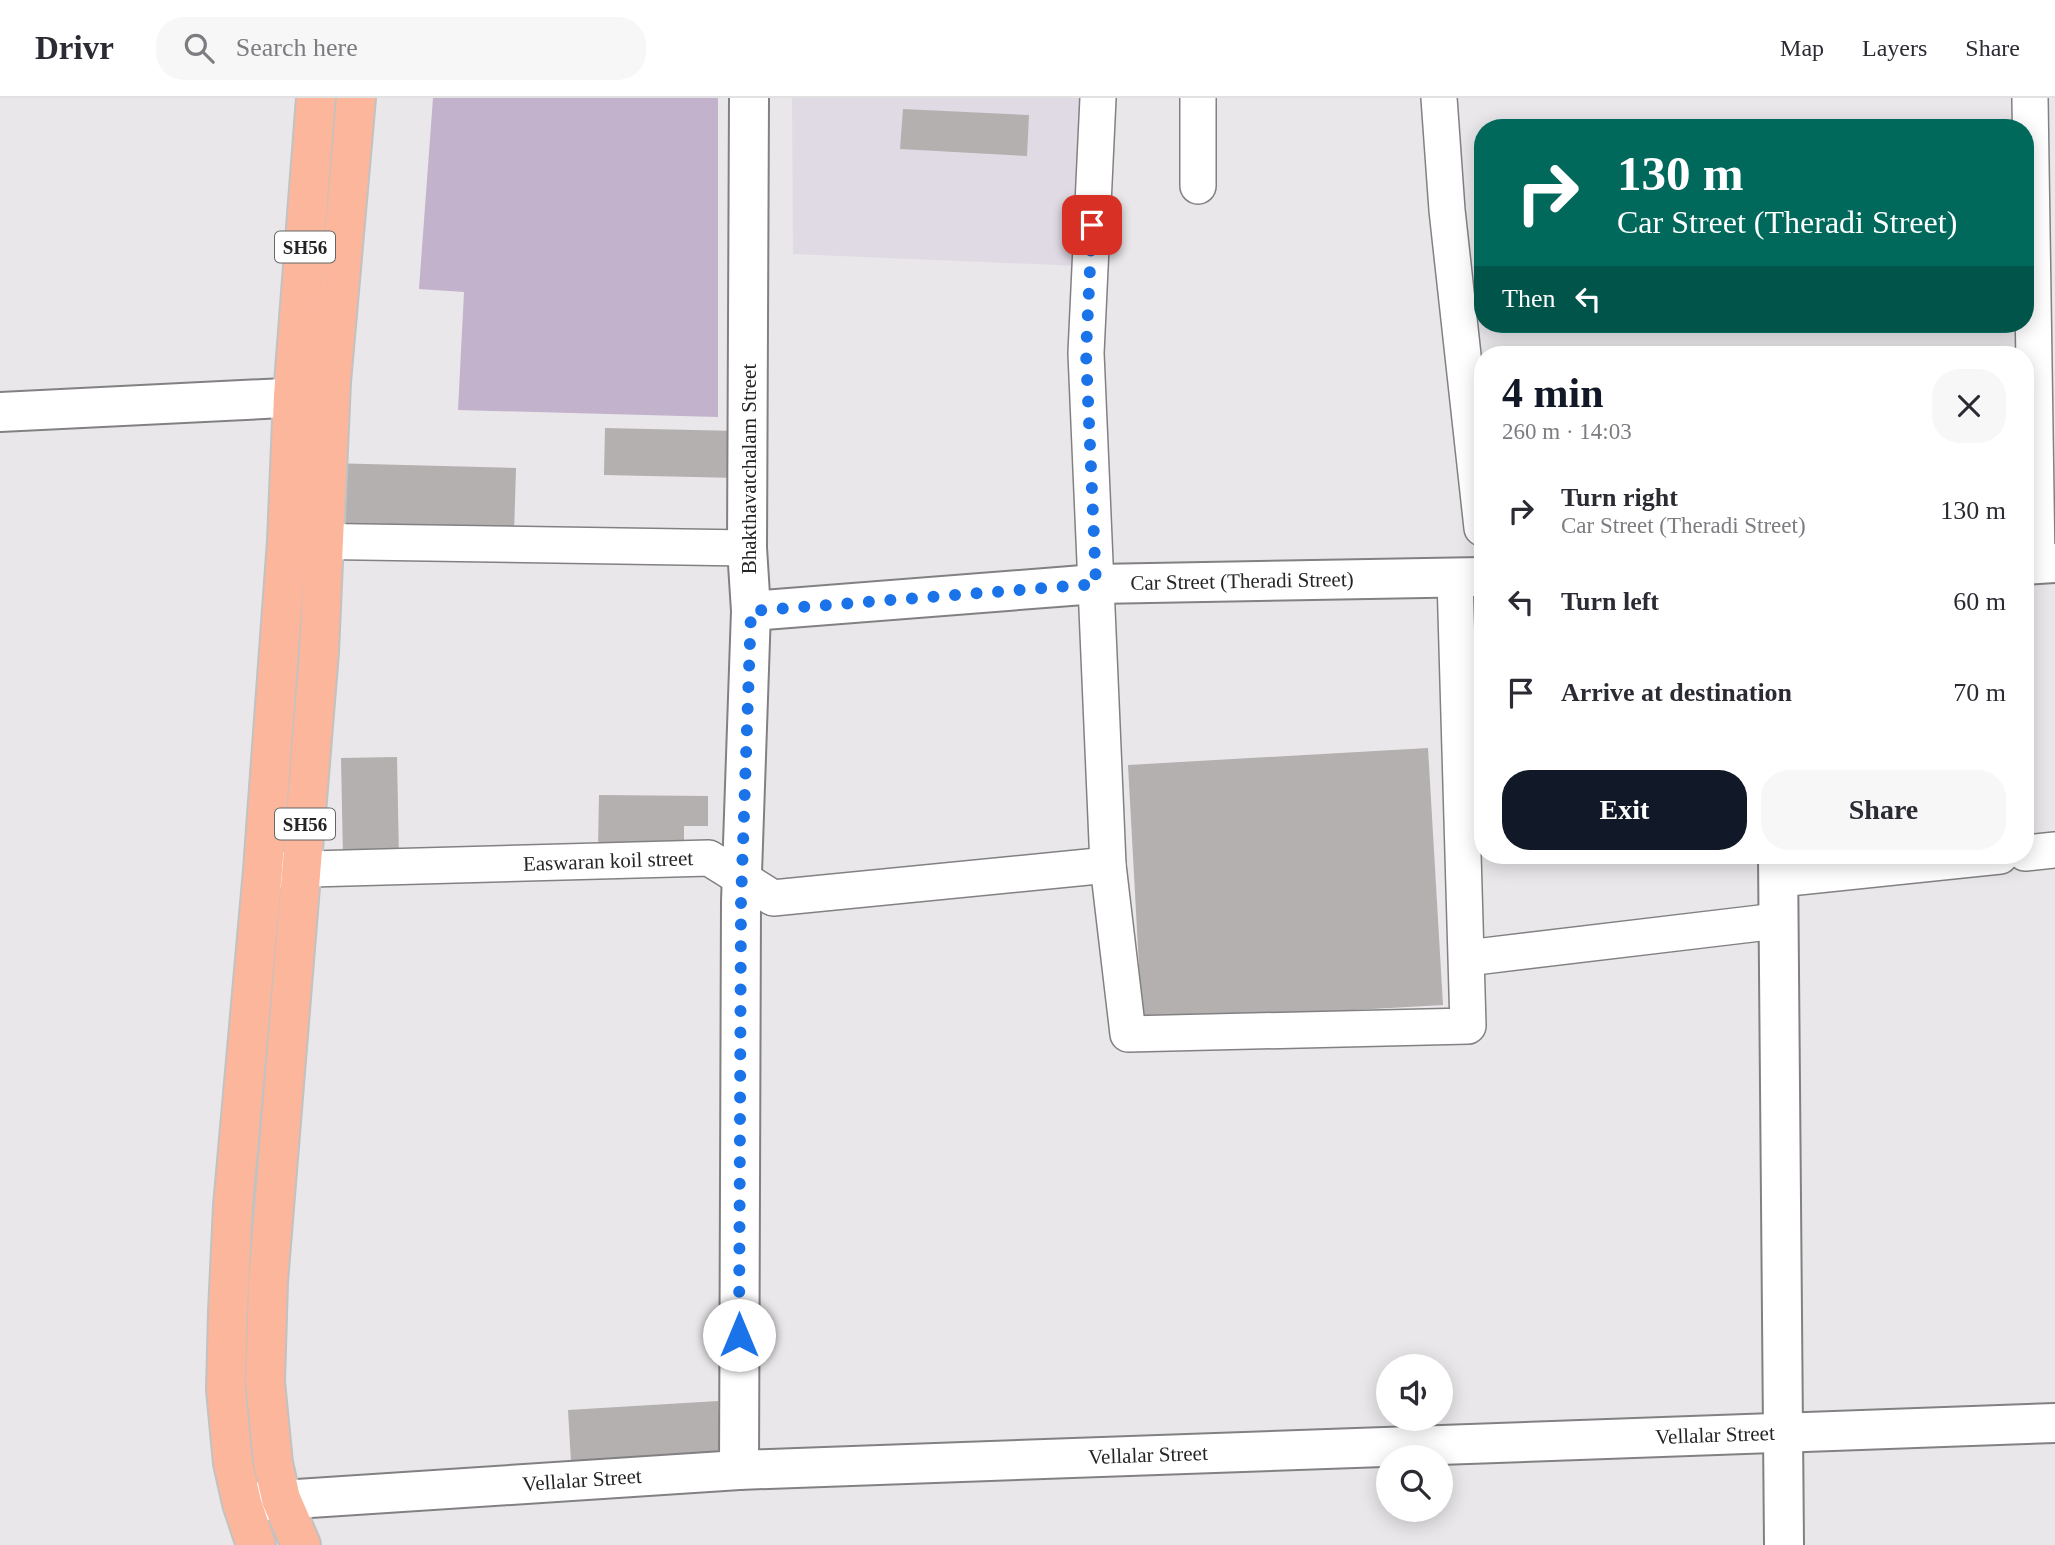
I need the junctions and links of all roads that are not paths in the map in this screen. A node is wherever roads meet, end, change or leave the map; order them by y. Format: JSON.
{"nodes":[{"id":1,"x":316,"y":98,"type":"edge"},
{"id":2,"x":356,"y":98,"type":"edge"},
{"id":3,"x":750,"y":98,"type":"edge"},
{"id":4,"x":1098,"y":98,"type":"edge"},
{"id":5,"x":1198,"y":98,"type":"edge"},
{"id":6,"x":1439,"y":98,"type":"edge"},
{"id":7,"x":2030,"y":98,"type":"edge"},
{"id":8,"x":2030,"y":119,"type":"edge"},
{"id":9,"x":1198,"y":186,"type":"dead end"},
{"id":10,"x":2034,"y":305,"type":"edge"},
{"id":11,"x":312,"y":396,"type":"junction"},
{"id":12,"x":0,"y":412,"type":"edge"},
{"id":13,"x":1474,"y":455,"type":"edge"},
{"id":14,"x":305,"y":541,"type":"junction"},
{"id":15,"x":747,"y":548,"type":"junction"},
{"id":16,"x":2039,"y":564,"type":"edge"},
{"id":17,"x":1468,"y":578,"type":"edge"},
{"id":18,"x":1096,"y":584,"type":"junction"},
{"id":19,"x":751,"y":611,"type":"junction"},
{"id":20,"x":2055,"y":850,"type":"edge"},
{"id":21,"x":2034,"y":852,"type":"edge"},
{"id":22,"x":1839,"y":864,"type":"edge"},
{"id":23,"x":1108,"y":865,"type":"junction"},
{"id":24,"x":1778,"y":867,"type":"edge"},
{"id":25,"x":263,"y":870,"type":"junction"},
{"id":26,"x":302,"y":870,"type":"junction"},
{"id":27,"x":742,"y":879,"type":"junction"},
{"id":28,"x":1777,"y":921,"type":"junction"},
{"id":29,"x":1467,"y":958,"type":"junction"},
{"id":30,"x":2055,"y":1423,"type":"edge"},
{"id":31,"x":1785,"y":1433,"type":"junction"},
{"id":32,"x":739,"y":1470,"type":"junction"},
{"id":33,"x":281,"y":1499,"type":"junction"},
{"id":34,"x":242,"y":1503,"type":"junction"},
{"id":35,"x":257,"y":1545,"type":"edge"},
{"id":36,"x":301,"y":1545,"type":"edge"},
{"id":37,"x":1784,"y":1545,"type":"edge"}],
"edges":[{"from":1,"to":11,"type":"main road","number":"SH56"},
{"from":2,"to":11,"type":"main road","number":"SH56"},
{"from":3,"to":15,"type":"street","name":"Bhakthavatchalam Street"},
{"from":4,"to":18,"type":"street"},
{"from":5,"to":9,"type":"street"},
{"from":6,"to":13,"type":"street"},
{"from":7,"to":8,"type":"street"},
{"from":10,"to":16,"type":"street"},
{"from":11,"to":12,"type":"street"},
{"from":11,"to":14,"type":"main road","number":"SH56"},
{"from":14,"to":15,"type":"street"},
{"from":14,"to":25,"type":"main road","number":"SH56"},
{"from":14,"to":26,"type":"main road","number":"SH56"},
{"from":15,"to":19,"type":"street","name":"Bhakthavatchalam Street"},
{"from":17,"to":18,"type":"street","name":"Car Street (Theradi Street)"},
{"from":17,"to":29,"type":"street"},
{"from":18,"to":19,"type":"street","name":"Car Street (Theradi Street)"},
{"from":18,"to":23,"type":"street"},
{"from":19,"to":27,"type":"street","name":"Bhakthavatchalam Street"},
{"from":20,"to":21,"type":"street"},
{"from":22,"to":24,"type":"street"},
{"from":23,"to":27,"type":"street","name":"Easwaran koil street"},
{"from":23,"to":29,"type":"street"},
{"from":24,"to":28,"type":"street"},
{"from":25,"to":26,"type":"street","name":"Easwaran koil street"},
{"from":25,"to":34,"type":"main road","number":"SH56"},
{"from":26,"to":27,"type":"street","name":"Easwaran koil street"},
{"from":26,"to":33,"type":"main road","number":"SH56"},
{"from":27,"to":32,"type":"street","name":"Bhakthavatchalam Street"},
{"from":28,"to":29,"type":"street"},
{"from":28,"to":31,"type":"street"},
{"from":30,"to":31,"type":"street","name":"Vellalar Street"},
{"from":31,"to":32,"type":"street","name":"Vellalar Street"},
{"from":31,"to":37,"type":"street"},
{"from":32,"to":33,"type":"street","name":"Vellalar Street"},
{"from":33,"to":34,"type":"street","name":"Vellalar Street"},
{"from":33,"to":36,"type":"main road","number":"SH56"},
{"from":34,"to":35,"type":"main road","number":"SH56"}]}
